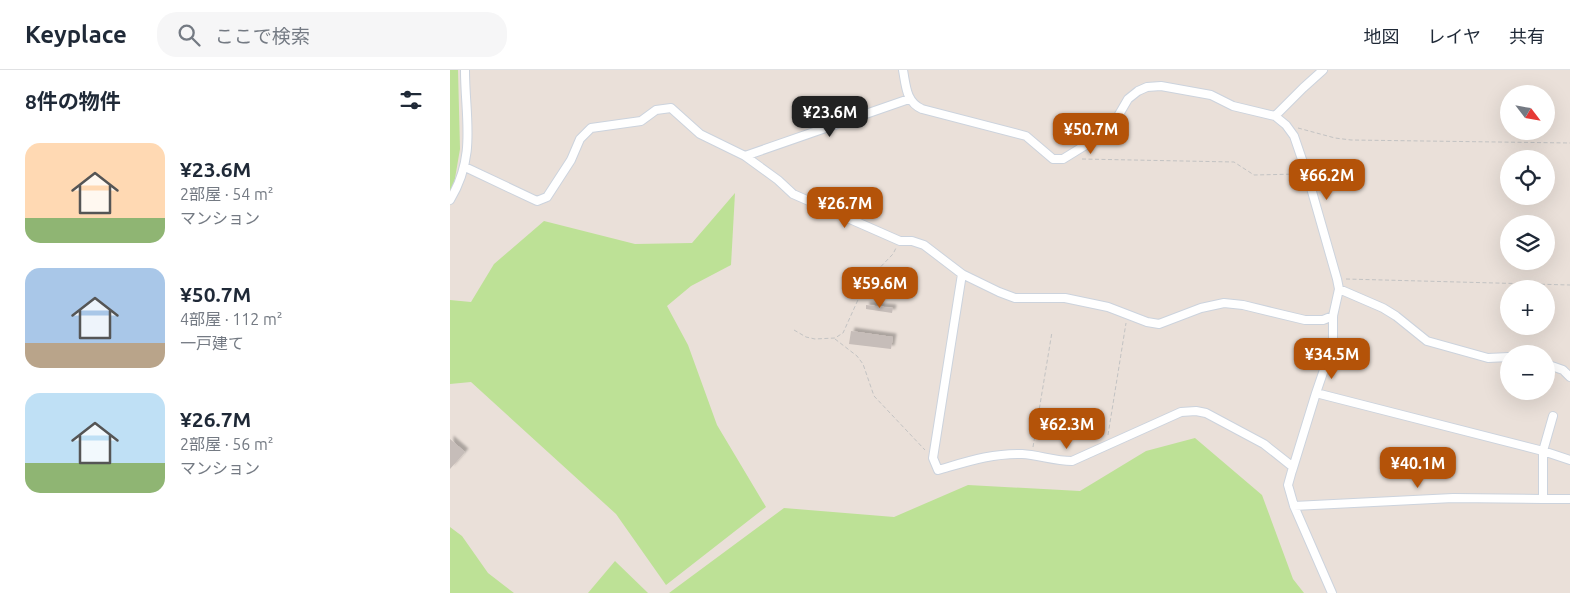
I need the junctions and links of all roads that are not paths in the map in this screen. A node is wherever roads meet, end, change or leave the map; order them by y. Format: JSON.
{"nodes":[{"id":1,"x":465,"y":70,"type":"edge"},
{"id":2,"x":903,"y":70,"type":"edge"},
{"id":3,"x":1323,"y":70,"type":"edge"},
{"id":4,"x":909,"y":99,"type":"junction"},
{"id":5,"x":1275,"y":116,"type":"junction"},
{"id":6,"x":745,"y":156,"type":"junction"},
{"id":7,"x":465,"y":167,"type":"junction"},
{"id":8,"x":450,"y":200,"type":"edge"},
{"id":9,"x":962,"y":274,"type":"junction"},
{"id":10,"x":1339,"y":289,"type":"junction"},
{"id":11,"x":1333,"y":316,"type":"junction"},
{"id":12,"x":1500,"y":357,"type":"edge"},
{"id":13,"x":1555,"y":367,"type":"edge"},
{"id":14,"x":1570,"y":376,"type":"edge"},
{"id":15,"x":1316,"y":393,"type":"junction"},
{"id":16,"x":1553,"y":416,"type":"dead end"},
{"id":17,"x":1544,"y":451,"type":"junction"},
{"id":18,"x":1570,"y":460,"type":"edge"},
{"id":19,"x":1288,"y":485,"type":"junction"},
{"id":20,"x":1543,"y":499,"type":"junction"},
{"id":21,"x":1570,"y":499,"type":"edge"},
{"id":22,"x":1294,"y":506,"type":"junction"},
{"id":23,"x":1332,"y":593,"type":"edge"}],
"edges":[{"from":1,"to":7,"type":"street"},
{"from":2,"to":4,"type":"street"},
{"from":3,"to":5,"type":"street"},
{"from":4,"to":5,"type":"street"},
{"from":4,"to":6,"type":"street"},
{"from":5,"to":10,"type":"street"},
{"from":6,"to":7,"type":"street"},
{"from":6,"to":9,"type":"street"},
{"from":7,"to":8,"type":"street"},
{"from":9,"to":11,"type":"street"},
{"from":9,"to":19,"type":"street"},
{"from":10,"to":11,"type":"street"},
{"from":10,"to":12,"type":"street"},
{"from":11,"to":15,"type":"street"},
{"from":13,"to":14,"type":"street"},
{"from":15,"to":17,"type":"street"},
{"from":15,"to":19,"type":"street"},
{"from":16,"to":17,"type":"street"},
{"from":17,"to":18,"type":"street"},
{"from":17,"to":20,"type":"street"},
{"from":19,"to":22,"type":"street"},
{"from":20,"to":21,"type":"street"},
{"from":20,"to":22,"type":"street"},
{"from":22,"to":23,"type":"street"}]}
